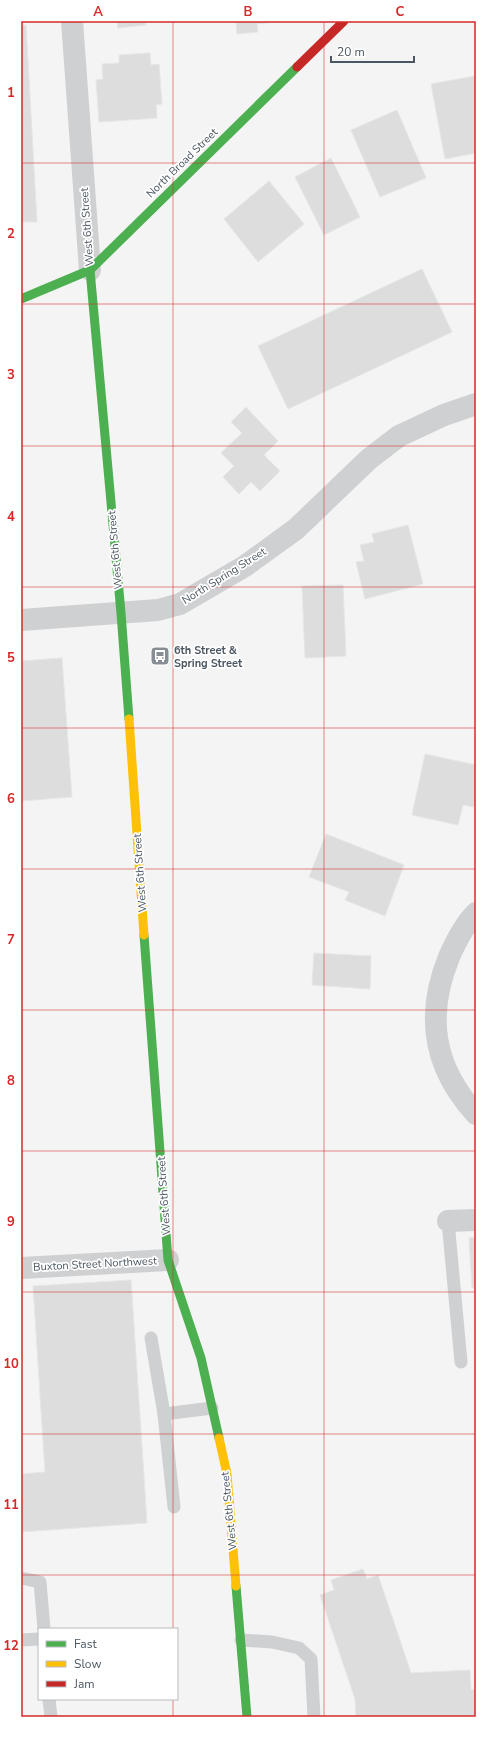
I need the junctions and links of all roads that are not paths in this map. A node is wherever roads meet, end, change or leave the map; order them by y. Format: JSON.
{"nodes":[{"id":1,"x":72,"y":21,"type":"edge"},
{"id":2,"x":344,"y":21,"type":"edge"},
{"id":3,"x":90,"y":270,"type":"junction"},
{"id":4,"x":21,"y":299,"type":"edge"},
{"id":5,"x":476,"y":404,"type":"edge"},
{"id":6,"x":121,"y":613,"type":"junction"},
{"id":7,"x":21,"y":620,"type":"edge"},
{"id":8,"x":476,"y":913,"type":"edge"},
{"id":9,"x":476,"y":1114,"type":"edge"},
{"id":10,"x":476,"y":1220,"type":"edge"},
{"id":11,"x":448,"y":1221,"type":"joint"},
{"id":12,"x":168,"y":1260,"type":"junction"},
{"id":13,"x":21,"y":1268,"type":"edge"},
{"id":14,"x":151,"y":1338,"type":"dead end"},
{"id":15,"x":461,"y":1362,"type":"dead end"},
{"id":16,"x":212,"y":1408,"type":"junction"},
{"id":17,"x":164,"y":1414,"type":"junction"},
{"id":18,"x":174,"y":1507,"type":"dead end"},
{"id":19,"x":21,"y":1578,"type":"edge"},
{"id":20,"x":44,"y":1628,"type":"edge"},
{"id":21,"x":38,"y":1639,"type":"edge"},
{"id":22,"x":21,"y":1640,"type":"edge"},
{"id":23,"x":241,"y":1640,"type":"junction"},
{"id":24,"x":49,"y":1700,"type":"edge"},
{"id":25,"x":51,"y":1717,"type":"edge"},
{"id":26,"x":248,"y":1717,"type":"edge"},
{"id":27,"x":314,"y":1717,"type":"edge"}],
"edges":[{"from":1,"to":3,"type":"street","name":"West 6th Street"},
{"from":2,"to":3,"type":"street","name":"North Broad Street"},
{"from":3,"to":4,"type":"street","name":"North Broad Street"},
{"from":3,"to":6,"type":"street","name":"West 6th Street"},
{"from":5,"to":6,"type":"street","name":"North Spring Street"},
{"from":6,"to":7,"type":"street","name":"North Spring Street"},
{"from":6,"to":12,"type":"street","name":"West 6th Street"},
{"from":8,"to":9,"type":"street"},
{"from":10,"to":11,"type":"street"},
{"from":11,"to":15,"type":"lane"},
{"from":12,"to":13,"type":"street","name":"Buxton Street Northwest"},
{"from":12,"to":16,"type":"street","name":"West 6th Street"},
{"from":14,"to":17,"type":"lane"},
{"from":16,"to":17,"type":"lane"},
{"from":16,"to":23,"type":"street","name":"West 6th Street"},
{"from":17,"to":18,"type":"lane"},
{"from":19,"to":20,"type":"lane"},
{"from":21,"to":22,"type":"lane"},
{"from":23,"to":26,"type":"street","name":"West 6th Street"},
{"from":23,"to":27,"type":"lane"},
{"from":24,"to":25,"type":"lane"}]}
